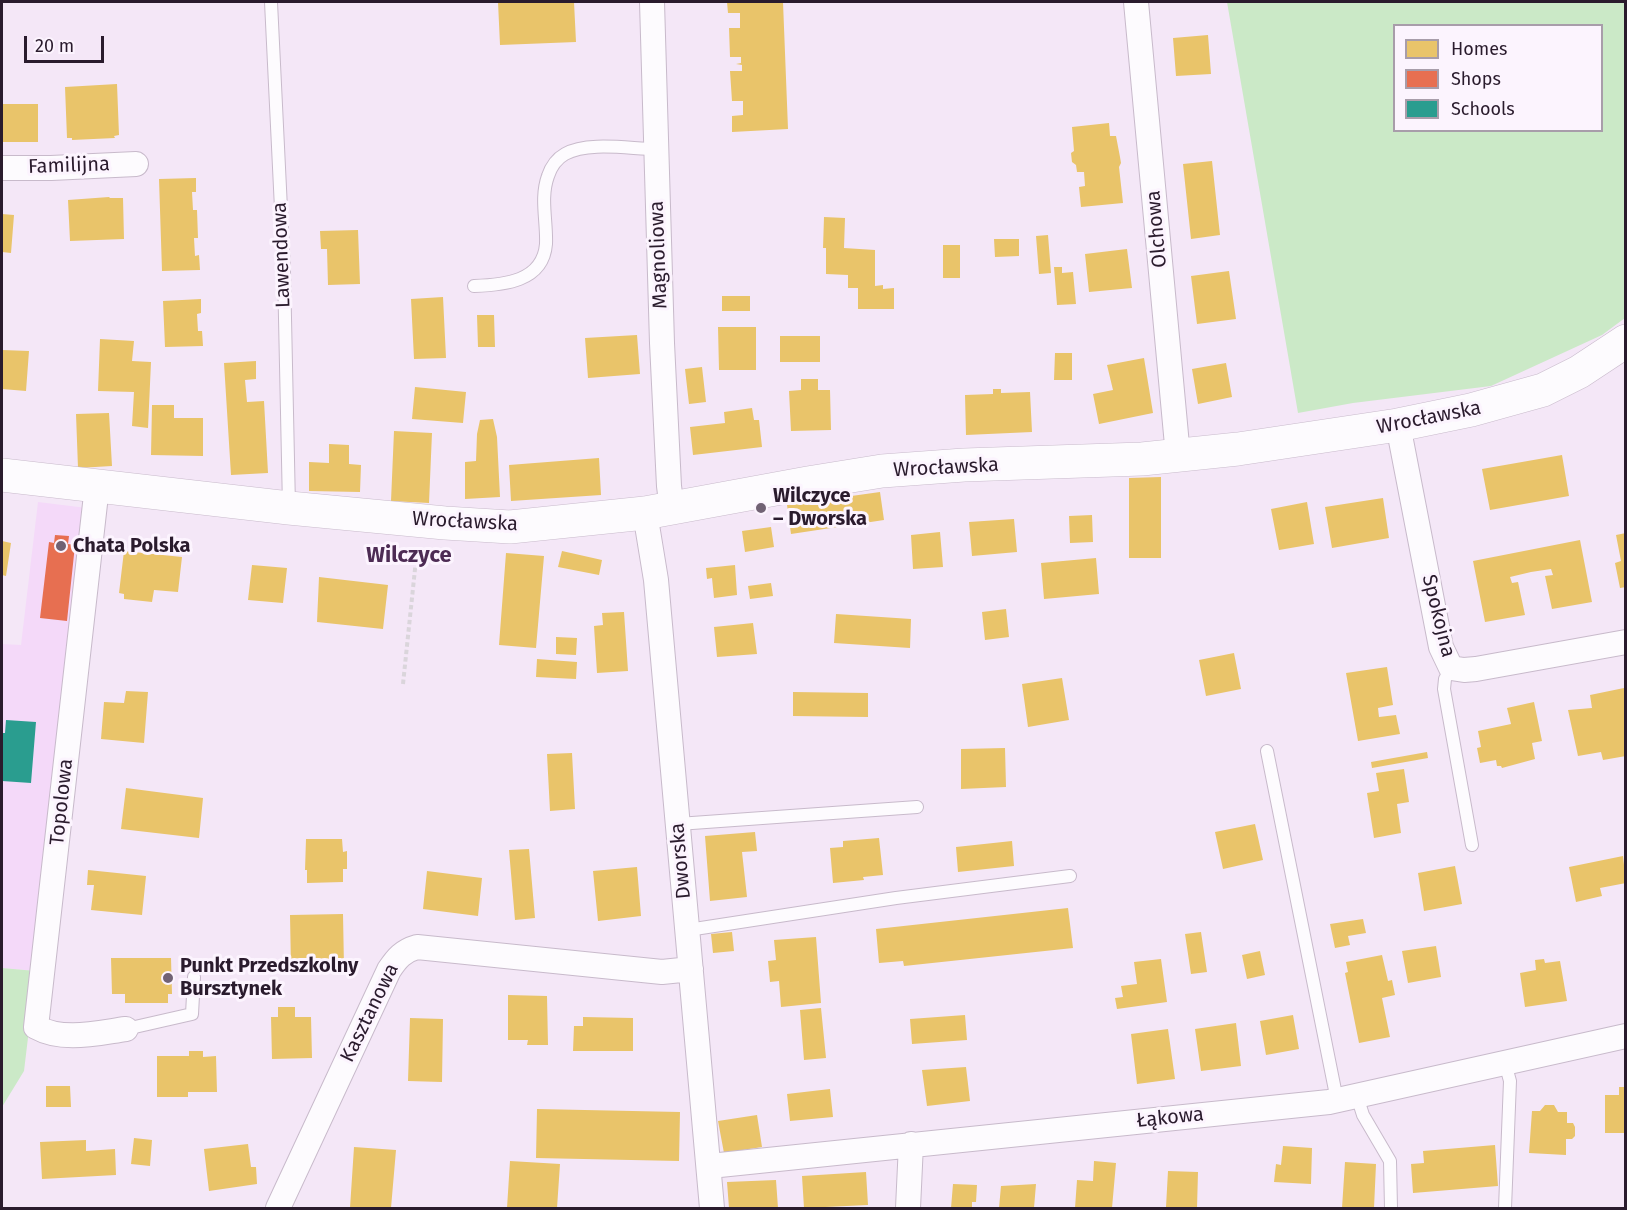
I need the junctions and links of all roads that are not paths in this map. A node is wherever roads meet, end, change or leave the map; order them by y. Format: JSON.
{"nodes":[{"id":1,"x":271,"y":2,"type":"edge"},
{"id":2,"x":652,"y":2,"type":"edge"},
{"id":3,"x":1136,"y":2,"type":"edge"},
{"id":4,"x":656,"y":149,"type":"junction"},
{"id":5,"x":136,"y":164,"type":"dead end"},
{"id":6,"x":2,"y":168,"type":"edge"},
{"id":7,"x":474,"y":286,"type":"dead end"},
{"id":8,"x":1626,"y":341,"type":"edge"},
{"id":9,"x":1398,"y":425,"type":"junction"},
{"id":10,"x":1178,"y":456,"type":"junction"},
{"id":11,"x":2,"y":475,"type":"edge"},
{"id":12,"x":97,"y":486,"type":"junction"},
{"id":13,"x":289,"y":508,"type":"junction"},
{"id":14,"x":658,"y":511,"type":"junction"},
{"id":15,"x":1626,"y":642,"type":"edge"},
{"id":16,"x":1451,"y":668,"type":"junction"},
{"id":17,"x":1268,"y":751,"type":"dead end"},
{"id":18,"x":917,"y":807,"type":"dead end"},
{"id":19,"x":678,"y":824,"type":"junction"},
{"id":20,"x":1472,"y":845,"type":"dead end"},
{"id":21,"x":1070,"y":876,"type":"dead end"},
{"id":22,"x":688,"y":930,"type":"junction"},
{"id":23,"x":691,"y":969,"type":"junction"},
{"id":24,"x":194,"y":977,"type":"dead end"},
{"id":25,"x":126,"y":1029,"type":"joint"},
{"id":26,"x":1626,"y":1036,"type":"edge"},
{"id":27,"x":1505,"y":1063,"type":"junction"},
{"id":28,"x":1347,"y":1098,"type":"junction"},
{"id":29,"x":911,"y":1144,"type":"junction"},
{"id":30,"x":710,"y":1166,"type":"junction"},
{"id":31,"x":278,"y":1209,"type":"edge"},
{"id":32,"x":712,"y":1209,"type":"edge"},
{"id":33,"x":908,"y":1209,"type":"edge"},
{"id":34,"x":1391,"y":1209,"type":"edge"},
{"id":35,"x":1505,"y":1209,"type":"edge"}],
"edges":[{"from":1,"to":13,"type":"lane","name":"Lawendowa"},
{"from":2,"to":4,"type":"street","name":"Magnoliowa"},
{"from":3,"to":10,"type":"street","name":"Olchowa"},
{"from":4,"to":7,"type":"lane"},
{"from":4,"to":14,"type":"street","name":"Magnoliowa"},
{"from":5,"to":6,"type":"street","name":"Familijna"},
{"from":8,"to":9,"type":"street","name":"Wrocławska"},
{"from":9,"to":10,"type":"street","name":"Wrocławska"},
{"from":9,"to":16,"type":"street","name":"Spokojna"},
{"from":10,"to":14,"type":"street","name":"Wrocławska"},
{"from":11,"to":12,"type":"street","name":"Wrocławska"},
{"from":12,"to":13,"type":"street","name":"Wrocławska"},
{"from":12,"to":25,"type":"street","name":"Topolowa"},
{"from":13,"to":14,"type":"street","name":"Wrocławska"},
{"from":14,"to":19,"type":"street","name":"Dworska"},
{"from":15,"to":16,"type":"street","name":"Spokojna"},
{"from":16,"to":20,"type":"lane"},
{"from":17,"to":28,"type":"lane"},
{"from":18,"to":19,"type":"lane"},
{"from":19,"to":22,"type":"street","name":"Dworska"},
{"from":21,"to":22,"type":"lane"},
{"from":22,"to":23,"type":"street","name":"Dworska"},
{"from":23,"to":30,"type":"street","name":"Dworska"},
{"from":23,"to":31,"type":"street","name":"Kasztanowa"},
{"from":24,"to":25,"type":"lane"},
{"from":26,"to":27,"type":"street","name":"Łąkowa"},
{"from":27,"to":28,"type":"street","name":"Łąkowa"},
{"from":27,"to":35,"type":"lane"},
{"from":28,"to":29,"type":"street","name":"Łąkowa"},
{"from":28,"to":34,"type":"lane"},
{"from":29,"to":30,"type":"street","name":"Łąkowa"},
{"from":29,"to":33,"type":"street"},
{"from":30,"to":32,"type":"street","name":"Dworska"}]}
